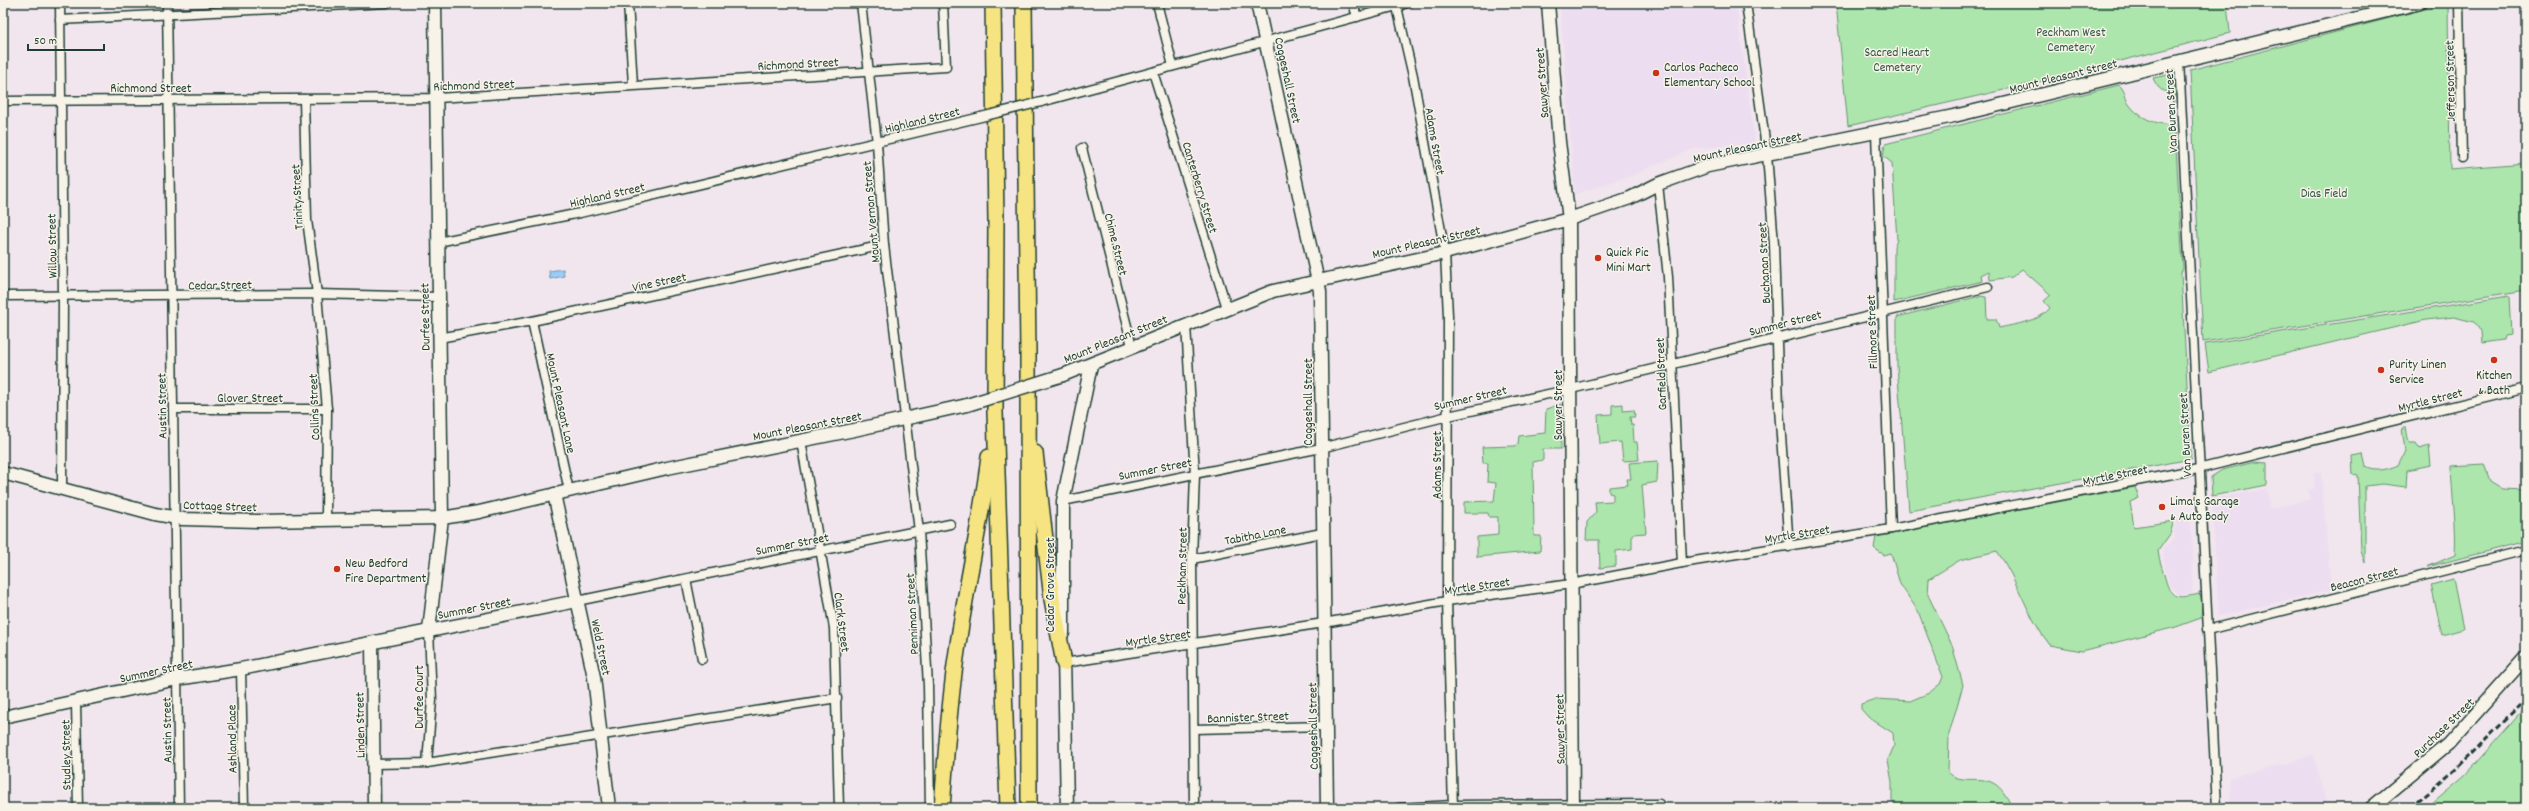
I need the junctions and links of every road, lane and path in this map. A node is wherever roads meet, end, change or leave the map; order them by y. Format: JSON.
{"nodes":[{"id":1,"x":60,"y":3,"type":"edge"},
{"id":2,"x":167,"y":3,"type":"edge"},
{"id":3,"x":387,"y":3,"type":"edge"},
{"id":4,"x":435,"y":3,"type":"edge"},
{"id":5,"x":628,"y":3,"type":"edge"},
{"id":6,"x":861,"y":3,"type":"edge"},
{"id":7,"x":944,"y":3,"type":"edge"},
{"id":8,"x":993,"y":3,"type":"edge"},
{"id":9,"x":1024,"y":3,"type":"edge"},
{"id":10,"x":1157,"y":3,"type":"edge"},
{"id":11,"x":1257,"y":3,"type":"edge"},
{"id":12,"x":1353,"y":3,"type":"edge"},
{"id":13,"x":1408,"y":3,"type":"edge"},
{"id":14,"x":1548,"y":3,"type":"edge"},
{"id":15,"x":1746,"y":3,"type":"edge"},
{"id":16,"x":2420,"y":3,"type":"edge"},
{"id":17,"x":2459,"y":3,"type":"edge"},
{"id":18,"x":301,"y":5,"type":"edge"},
{"id":19,"x":1397,"y":7,"type":"junction"},
{"id":20,"x":167,"y":14,"type":"junction"},
{"id":21,"x":1356,"y":17,"type":"junction"},
{"id":22,"x":60,"y":20,"type":"junction"},
{"id":23,"x":1267,"y":41,"type":"junction"},
{"id":24,"x":2179,"y":60,"type":"junction"},
{"id":25,"x":1173,"y":66,"type":"junction"},
{"id":26,"x":869,"y":72,"type":"junction"},
{"id":27,"x":1153,"y":72,"type":"junction"},
{"id":28,"x":633,"y":85,"type":"junction"},
{"id":29,"x":168,"y":98,"type":"junction"},
{"id":30,"x":437,"y":98,"type":"junction"},
{"id":31,"x":60,"y":99,"type":"junction"},
{"id":32,"x":304,"y":99,"type":"junction"},
{"id":33,"x":3,"y":101,"type":"edge"},
{"id":34,"x":1876,"y":133,"type":"junction"},
{"id":35,"x":877,"y":143,"type":"junction"},
{"id":36,"x":1082,"y":148,"type":"dead end"},
{"id":37,"x":1768,"y":155,"type":"junction"},
{"id":38,"x":2462,"y":158,"type":"dead end"},
{"id":39,"x":1658,"y":184,"type":"junction"},
{"id":40,"x":1569,"y":219,"type":"junction"},
{"id":41,"x":438,"y":242,"type":"junction"},
{"id":42,"x":884,"y":245,"type":"junction"},
{"id":43,"x":1445,"y":253,"type":"junction"},
{"id":44,"x":1318,"y":280,"type":"junction"},
{"id":45,"x":1988,"y":286,"type":"dead end"},
{"id":46,"x":317,"y":294,"type":"junction"},
{"id":47,"x":3,"y":296,"type":"edge"},
{"id":48,"x":63,"y":297,"type":"junction"},
{"id":49,"x":171,"y":297,"type":"junction"},
{"id":50,"x":438,"y":297,"type":"junction"},
{"id":51,"x":1227,"y":308,"type":"junction"},
{"id":52,"x":1882,"y":311,"type":"junction"},
{"id":53,"x":532,"y":321,"type":"junction"},
{"id":54,"x":1186,"y":325,"type":"junction"},
{"id":55,"x":439,"y":338,"type":"junction"},
{"id":56,"x":1778,"y":339,"type":"junction"},
{"id":57,"x":1132,"y":346,"type":"junction"},
{"id":58,"x":1671,"y":364,"type":"junction"},
{"id":59,"x":1091,"y":365,"type":"junction"},
{"id":60,"x":2526,"y":388,"type":"edge"},
{"id":61,"x":1571,"y":389,"type":"junction"},
{"id":62,"x":1028,"y":402,"type":"junction"},
{"id":63,"x":173,"y":409,"type":"junction"},
{"id":64,"x":327,"y":409,"type":"junction"},
{"id":65,"x":995,"y":412,"type":"junction"},
{"id":66,"x":1448,"y":416,"type":"junction"},
{"id":67,"x":906,"y":419,"type":"junction"},
{"id":68,"x":800,"y":441,"type":"junction"},
{"id":69,"x":1321,"y":448,"type":"junction"},
{"id":70,"x":2198,"y":469,"type":"junction"},
{"id":71,"x":3,"y":473,"type":"edge"},
{"id":72,"x":1195,"y":474,"type":"junction"},
{"id":73,"x":62,"y":489,"type":"junction"},
{"id":74,"x":569,"y":491,"type":"junction"},
{"id":75,"x":554,"y":494,"type":"junction"},
{"id":76,"x":1063,"y":501,"type":"junction"},
{"id":77,"x":174,"y":518,"type":"junction"},
{"id":78,"x":442,"y":518,"type":"junction"},
{"id":79,"x":326,"y":519,"type":"junction"},
{"id":80,"x":950,"y":524,"type":"dead end"},
{"id":81,"x":1891,"y":529,"type":"junction"},
{"id":82,"x":919,"y":531,"type":"junction"},
{"id":83,"x":1322,"y":533,"type":"junction"},
{"id":84,"x":1789,"y":547,"type":"junction"},
{"id":85,"x":2526,"y":550,"type":"edge"},
{"id":86,"x":820,"y":552,"type":"junction"},
{"id":87,"x":1192,"y":559,"type":"junction"},
{"id":88,"x":1682,"y":563,"type":"junction"},
{"id":89,"x":686,"y":579,"type":"junction"},
{"id":90,"x":1571,"y":584,"type":"junction"},
{"id":91,"x":578,"y":601,"type":"junction"},
{"id":92,"x":1447,"y":601,"type":"junction"},
{"id":93,"x":1324,"y":623,"type":"junction"},
{"id":94,"x":429,"y":630,"type":"junction"},
{"id":95,"x":2207,"y":630,"type":"junction"},
{"id":96,"x":372,"y":642,"type":"junction"},
{"id":97,"x":1193,"y":644,"type":"junction"},
{"id":98,"x":2526,"y":657,"type":"edge"},
{"id":99,"x":702,"y":659,"type":"dead end"},
{"id":100,"x":1064,"y":664,"type":"junction"},
{"id":101,"x":241,"y":669,"type":"junction"},
{"id":102,"x":177,"y":679,"type":"junction"},
{"id":103,"x":837,"y":698,"type":"junction"},
{"id":104,"x":76,"y":702,"type":"junction"},
{"id":105,"x":3,"y":716,"type":"edge"},
{"id":106,"x":1326,"y":726,"type":"junction"},
{"id":107,"x":1194,"y":729,"type":"junction"},
{"id":108,"x":602,"y":735,"type":"junction"},
{"id":109,"x":427,"y":763,"type":"junction"},
{"id":110,"x":374,"y":764,"type":"junction"},
{"id":111,"x":1659,"y":804,"type":"dead end"},
{"id":112,"x":1453,"y":806,"type":"edge"},
{"id":113,"x":1573,"y":806,"type":"edge"},
{"id":114,"x":78,"y":808,"type":"edge"},
{"id":115,"x":179,"y":808,"type":"edge"},
{"id":116,"x":244,"y":808,"type":"edge"},
{"id":117,"x":374,"y":808,"type":"edge"},
{"id":118,"x":610,"y":808,"type":"edge"},
{"id":119,"x":840,"y":808,"type":"edge"},
{"id":120,"x":930,"y":808,"type":"edge"},
{"id":121,"x":942,"y":808,"type":"edge"},
{"id":122,"x":1008,"y":808,"type":"edge"},
{"id":123,"x":1029,"y":808,"type":"edge"},
{"id":124,"x":1067,"y":808,"type":"edge"},
{"id":125,"x":1194,"y":808,"type":"edge"},
{"id":126,"x":1327,"y":808,"type":"edge"},
{"id":127,"x":1398,"y":808,"type":"edge"},
{"id":128,"x":2217,"y":808,"type":"edge"},
{"id":129,"x":2371,"y":808,"type":"edge"}],
"edges":[{"from":1,"to":22,"type":"street","name":"Willow Street"},
{"from":2,"to":20,"type":"street","name":"Austin Street"},
{"from":3,"to":18,"type":"street"},
{"from":4,"to":30,"type":"main road","name":"Durfee Street"},
{"from":5,"to":28,"type":"street"},
{"from":6,"to":26,"type":"street","name":"Mount Vernon Street"},
{"from":7,"to":26,"type":"street","name":"Richmond Street"},
{"from":8,"to":65,"type":"highway"},
{"from":9,"to":62,"type":"highway"},
{"from":10,"to":25,"type":"street"},
{"from":11,"to":23,"type":"main road","name":"Coggeshall Street"},
{"from":12,"to":21,"type":"street"},
{"from":13,"to":19,"type":"street","name":"Highland Street"},
{"from":14,"to":40,"type":"main road","name":"Sawyer Street"},
{"from":15,"to":37,"type":"street","name":"Buchanan Street"},
{"from":16,"to":24,"type":"main road","name":"Mount Pleasant Street"},
{"from":17,"to":38,"type":"street","name":"Jefferson Street"},
{"from":18,"to":20,"type":"street"},
{"from":19,"to":21,"type":"street","name":"Highland Street"},
{"from":19,"to":43,"type":"street","name":"Adams Street"},
{"from":20,"to":22,"type":"street"},
{"from":20,"to":29,"type":"street","name":"Austin Street"},
{"from":21,"to":23,"type":"street","name":"Highland Street"},
{"from":22,"to":31,"type":"street","name":"Willow Street"},
{"from":23,"to":25,"type":"street","name":"Highland Street"},
{"from":23,"to":44,"type":"main road","name":"Coggeshall Street"},
{"from":24,"to":34,"type":"main road","name":"Mount Pleasant Street"},
{"from":24,"to":70,"type":"street","name":"Van Buren Street"},
{"from":25,"to":27,"type":"street","name":"Highland Street"},
{"from":26,"to":28,"type":"street","name":"Richmond Street"},
{"from":26,"to":35,"type":"street","name":"Mount Vernon Street"},
{"from":27,"to":35,"type":"street","name":"Highland Street","bridge":true},
{"from":27,"to":51,"type":"street","name":"Canterberry Street"},
{"from":28,"to":30,"type":"street","name":"Richmond Street"},
{"from":29,"to":31,"type":"street","name":"Richmond Street"},
{"from":29,"to":32,"type":"street","name":"Richmond Street"},
{"from":29,"to":49,"type":"street","name":"Austin Street"},
{"from":30,"to":32,"type":"street","name":"Richmond Street"},
{"from":30,"to":41,"type":"main road","name":"Durfee Street"},
{"from":31,"to":33,"type":"street","name":"Richmond Street"},
{"from":31,"to":48,"type":"street","name":"Willow Street"},
{"from":32,"to":46,"type":"street","name":"Trinity Street"},
{"from":34,"to":37,"type":"main road","name":"Mount Pleasant Street"},
{"from":34,"to":52,"type":"street","name":"Fillmore Street"},
{"from":35,"to":41,"type":"street","name":"Highland Street"},
{"from":35,"to":42,"type":"street","name":"Mount Vernon Street"},
{"from":36,"to":57,"type":"street","name":"Chime Street"},
{"from":37,"to":39,"type":"main road","name":"Mount Pleasant Street"},
{"from":37,"to":56,"type":"street","name":"Buchanan Street"},
{"from":39,"to":40,"type":"main road","name":"Mount Pleasant Street"},
{"from":39,"to":58,"type":"street","name":"Garfield Street"},
{"from":40,"to":43,"type":"main road","name":"Mount Pleasant Street"},
{"from":40,"to":61,"type":"main road","name":"Sawyer Street"},
{"from":41,"to":50,"type":"main road","name":"Durfee Street"},
{"from":42,"to":53,"type":"street","name":"Vine Street"},
{"from":42,"to":67,"type":"street","name":"Mount Vernon Street"},
{"from":43,"to":44,"type":"main road","name":"Mount Pleasant Street"},
{"from":43,"to":66,"type":"street","name":"Adams Street"},
{"from":44,"to":51,"type":"main road","name":"Mount Pleasant Street"},
{"from":44,"to":69,"type":"main road","name":"Coggeshall Street"},
{"from":45,"to":52,"type":"street","name":"Summer Street"},
{"from":46,"to":49,"type":"street","name":"Cedar Street"},
{"from":46,"to":50,"type":"street","name":"Cedar Street"},
{"from":46,"to":64,"type":"street","name":"Collins Street"},
{"from":47,"to":48,"type":"street","name":"Cedar Street"},
{"from":48,"to":49,"type":"street","name":"Cedar Street"},
{"from":48,"to":73,"type":"street","name":"Willow Street"},
{"from":49,"to":63,"type":"street","name":"Austin Street"},
{"from":50,"to":55,"type":"main road","name":"Durfee Street"},
{"from":51,"to":54,"type":"main road","name":"Mount Pleasant Street"},
{"from":52,"to":56,"type":"street","name":"Summer Street"},
{"from":52,"to":81,"type":"street","name":"Fillmore Street"},
{"from":53,"to":55,"type":"street","name":"Vine Street"},
{"from":53,"to":74,"type":"street","name":"Mount Pleasant Lane"},
{"from":54,"to":57,"type":"main road","name":"Mount Pleasant Street"},
{"from":54,"to":72,"type":"street","name":"Peckham Street"},
{"from":55,"to":78,"type":"main road","name":"Durfee Street"},
{"from":56,"to":58,"type":"street","name":"Summer Street"},
{"from":56,"to":84,"type":"street","name":"Buchanan Street"},
{"from":57,"to":59,"type":"main road","name":"Mount Pleasant Street"},
{"from":58,"to":61,"type":"street","name":"Summer Street"},
{"from":58,"to":88,"type":"street","name":"Garfield Street"},
{"from":59,"to":67,"type":"main road","name":"Mount Pleasant Street","bridge":true},
{"from":59,"to":76,"type":"main road","name":"Cedar Grove Street"},
{"from":60,"to":70,"type":"street","name":"Myrtle Street"},
{"from":61,"to":66,"type":"street","name":"Summer Street"},
{"from":61,"to":90,"type":"main road","name":"Sawyer Street"},
{"from":62,"to":100,"type":"highway"},
{"from":62,"to":123,"type":"highway"},
{"from":63,"to":64,"type":"street","name":"Glover Street"},
{"from":63,"to":77,"type":"street","name":"Austin Street"},
{"from":64,"to":79,"type":"street","name":"Collins Street"},
{"from":65,"to":121,"type":"highway"},
{"from":65,"to":122,"type":"highway"},
{"from":66,"to":69,"type":"street","name":"Summer Street"},
{"from":66,"to":92,"type":"street","name":"Adams Street"},
{"from":67,"to":68,"type":"main road","name":"Mount Pleasant Street"},
{"from":67,"to":82,"type":"street","name":"Penniman Street"},
{"from":68,"to":74,"type":"main road","name":"Mount Pleasant Street"},
{"from":68,"to":86,"type":"street","name":"Clark Street"},
{"from":69,"to":72,"type":"street","name":"Summer Street"},
{"from":69,"to":83,"type":"main road","name":"Coggeshall Street"},
{"from":70,"to":81,"type":"street","name":"Myrtle Street"},
{"from":70,"to":95,"type":"street","name":"Van Buren Street"},
{"from":71,"to":73,"type":"main road","name":"Cottage Street"},
{"from":72,"to":76,"type":"street","name":"Summer Street"},
{"from":72,"to":87,"type":"street","name":"Peckham Street"},
{"from":73,"to":77,"type":"main road","name":"Cottage Street"},
{"from":74,"to":75,"type":"main road","name":"Mount Pleasant Street"},
{"from":75,"to":78,"type":"main road","name":"Mount Pleasant Street"},
{"from":75,"to":91,"type":"main road","name":"Weld Street"},
{"from":76,"to":100,"type":"main road","name":"Cedar Grove Street"},
{"from":77,"to":79,"type":"main road","name":"Cottage Street"},
{"from":77,"to":102,"type":"street","name":"Austin Street"},
{"from":78,"to":79,"type":"main road","name":"Cottage Street"},
{"from":78,"to":94,"type":"main road","name":"Durfee Street"},
{"from":80,"to":82,"type":"street","name":"Summer Street"},
{"from":81,"to":84,"type":"street","name":"Myrtle Street"},
{"from":82,"to":86,"type":"street","name":"Summer Street"},
{"from":82,"to":120,"type":"street","name":"Penniman Street"},
{"from":83,"to":87,"type":"street","name":"Tabitha Lane"},
{"from":83,"to":93,"type":"main road","name":"Coggeshall Street"},
{"from":84,"to":88,"type":"street","name":"Myrtle Street"},
{"from":85,"to":95,"type":"street","name":"Beacon Street"},
{"from":86,"to":89,"type":"street","name":"Summer Street"},
{"from":86,"to":103,"type":"street","name":"Clark Street"},
{"from":87,"to":97,"type":"street","name":"Peckham Street"},
{"from":88,"to":90,"type":"street","name":"Myrtle Street"},
{"from":89,"to":91,"type":"street","name":"Summer Street"},
{"from":89,"to":99,"type":"street"},
{"from":90,"to":92,"type":"street","name":"Myrtle Street"},
{"from":90,"to":113,"type":"main road","name":"Sawyer Street"},
{"from":91,"to":94,"type":"main road","name":"Summer Street"},
{"from":91,"to":108,"type":"main road","name":"Weld Street"},
{"from":92,"to":93,"type":"street","name":"Myrtle Street"},
{"from":92,"to":112,"type":"street","name":"Adams Street"},
{"from":93,"to":97,"type":"street","name":"Myrtle Street"},
{"from":93,"to":106,"type":"main road","name":"Coggeshall Street"},
{"from":94,"to":96,"type":"main road","name":"Summer Street"},
{"from":94,"to":109,"type":"street","name":"Durfee Court"},
{"from":95,"to":128,"type":"street","name":"Van Buren Street"},
{"from":96,"to":101,"type":"main road","name":"Summer Street"},
{"from":96,"to":110,"type":"main road","name":"Linden Street"},
{"from":97,"to":100,"type":"street","name":"Myrtle Street"},
{"from":97,"to":107,"type":"street","name":"Peckham Street"},
{"from":98,"to":129,"type":"main road","name":"Purchase Street"},
{"from":100,"to":124,"type":"main road","name":"Cedar Grove Street"},
{"from":101,"to":102,"type":"main road","name":"Summer Street"},
{"from":101,"to":116,"type":"street","name":"Ashland Place"},
{"from":102,"to":104,"type":"main road","name":"Summer Street"},
{"from":102,"to":115,"type":"street","name":"Austin Street"},
{"from":103,"to":108,"type":"street"},
{"from":103,"to":119,"type":"street","name":"Clark Street"},
{"from":104,"to":105,"type":"main road","name":"Summer Street"},
{"from":104,"to":114,"type":"street","name":"Studley Street"},
{"from":106,"to":107,"type":"street","name":"Bannister Street"},
{"from":106,"to":126,"type":"main road","name":"Coggeshall Street"},
{"from":107,"to":125,"type":"street","name":"Peckham Street"},
{"from":108,"to":109,"type":"street"},
{"from":108,"to":118,"type":"main road","name":"Weld Street"},
{"from":109,"to":110,"type":"street"},
{"from":110,"to":117,"type":"main road","name":"Linden Street"},
{"from":111,"to":113,"type":"street"},
{"from":112,"to":113,"type":"street"},
{"from":112,"to":127,"type":"street"}]}
